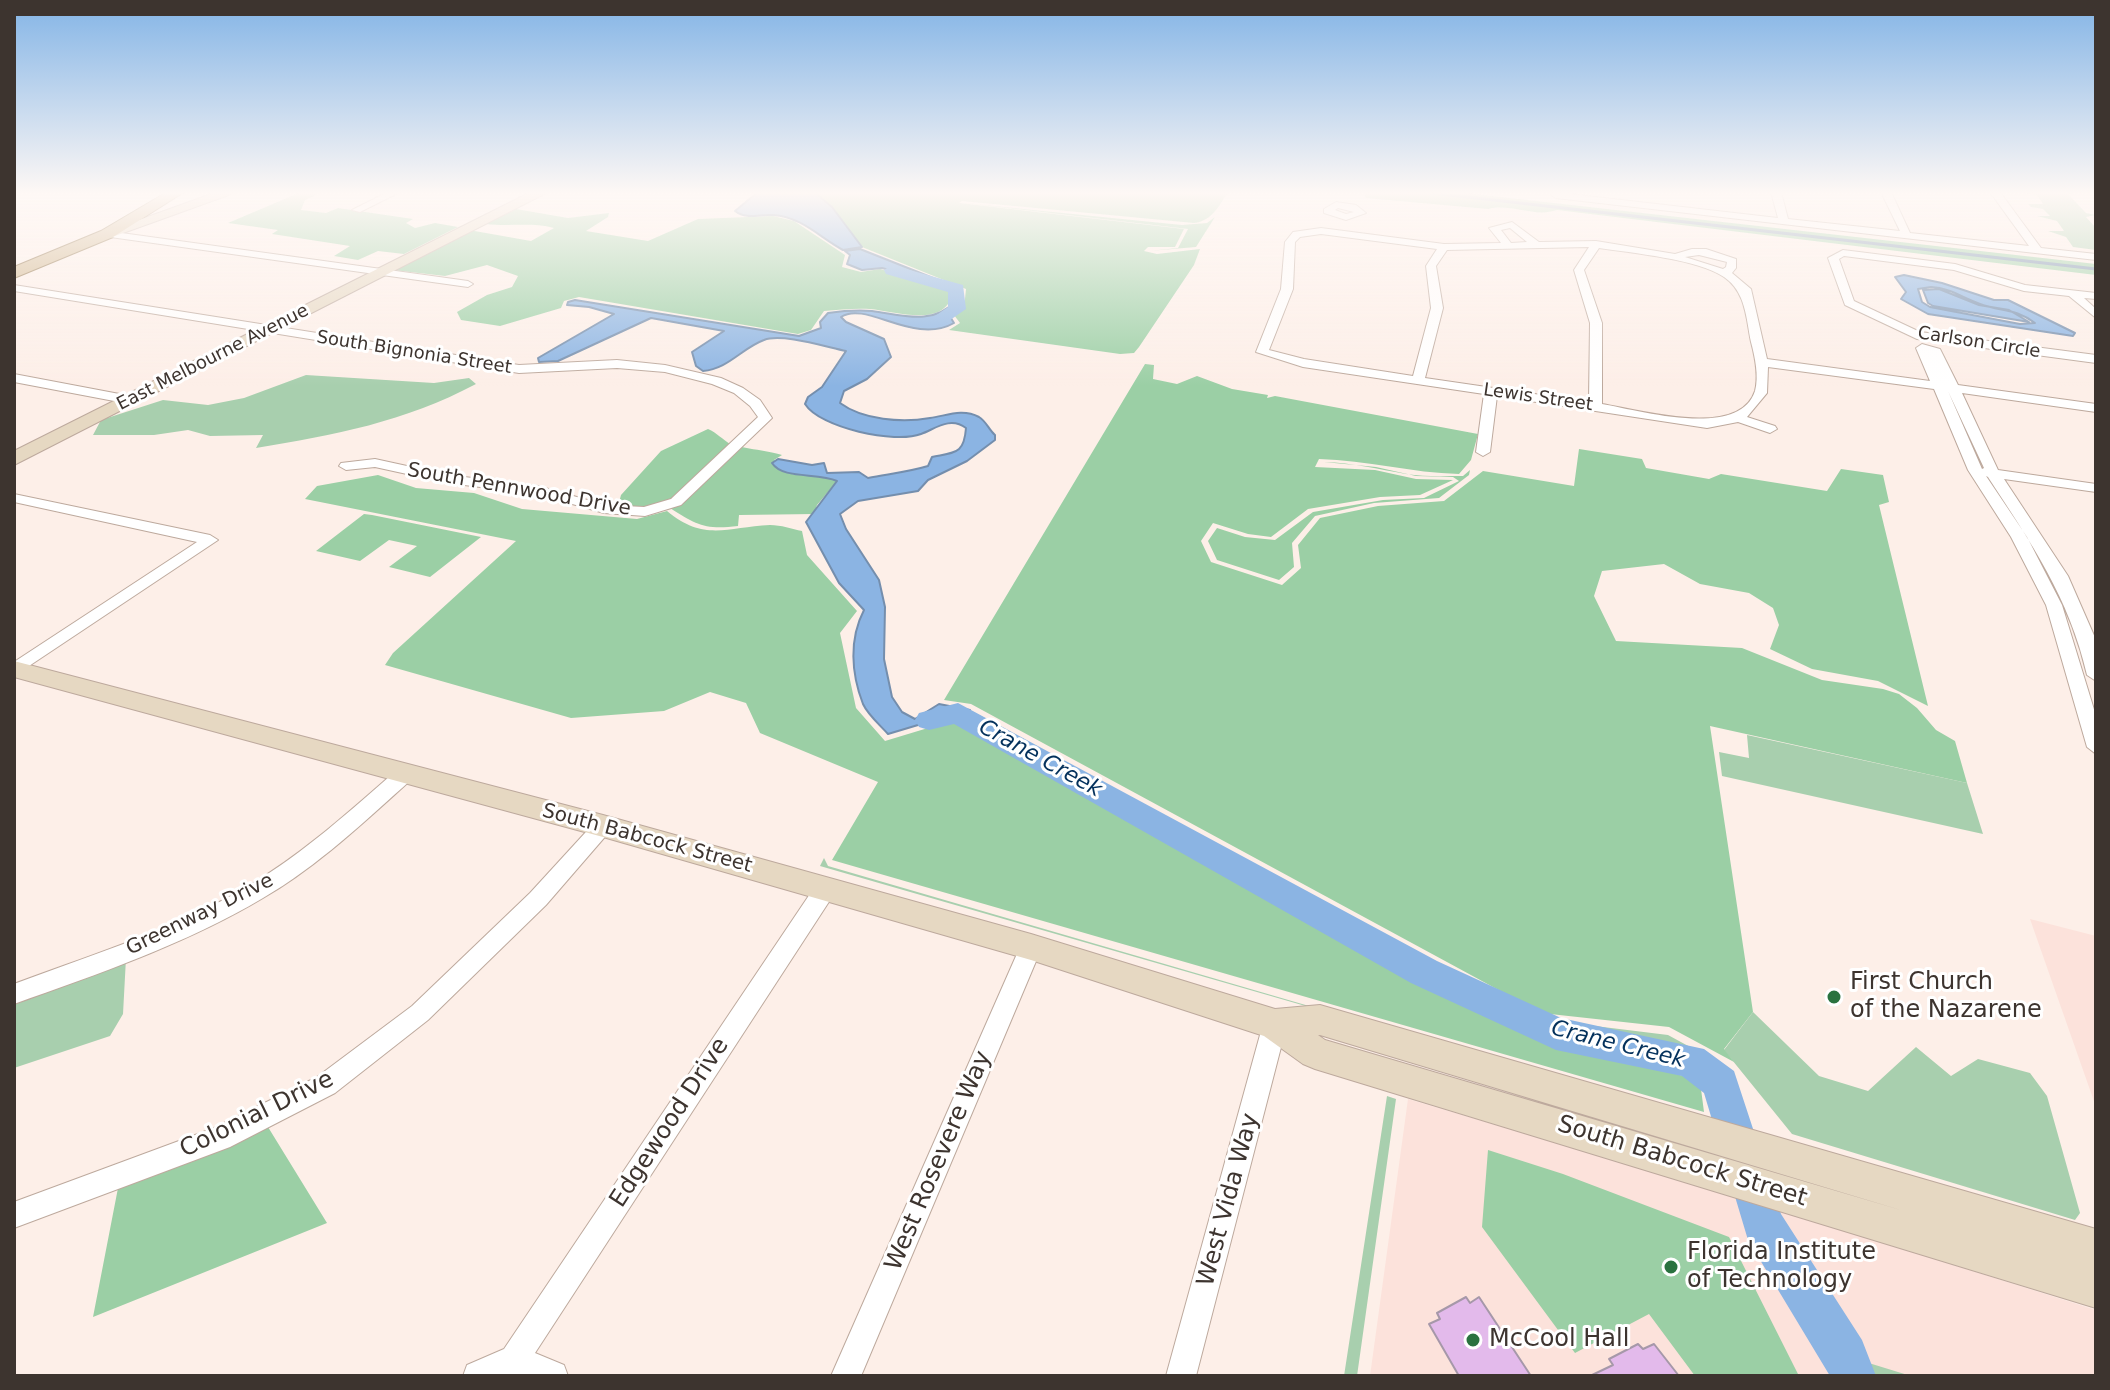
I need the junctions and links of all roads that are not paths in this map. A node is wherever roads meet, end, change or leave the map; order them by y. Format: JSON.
{"nodes":[{"id":1,"x":57,"y":257,"type":"edge"},
{"id":2,"x":272,"y":257,"type":"edge"},
{"id":3,"x":411,"y":257,"type":"edge"},
{"id":4,"x":1289,"y":257,"type":"edge"},
{"id":5,"x":1437,"y":257,"type":"edge"},
{"id":6,"x":1588,"y":257,"type":"edge"},
{"id":7,"x":1670,"y":257,"type":"edge"},
{"id":8,"x":1723,"y":257,"type":"edge"},
{"id":9,"x":1835,"y":257,"type":"edge"},
{"id":10,"x":1876,"y":257,"type":"edge"},
{"id":11,"x":1677,"y":258,"type":"joint"},
{"id":12,"x":381,"y":272,"type":"junction"},
{"id":13,"x":1725,"y":273,"type":"junction"},
{"id":14,"x":15,"y":276,"type":"edge"},
{"id":15,"x":468,"y":284,"type":"dead end"},
{"id":16,"x":2074,"y":295,"type":"junction"},
{"id":17,"x":2096,"y":296,"type":"edge"},
{"id":18,"x":2096,"y":315,"type":"edge"},
{"id":19,"x":268,"y":329,"type":"junction"},
{"id":20,"x":1761,"y":358,"type":"junction"},
{"id":21,"x":2096,"y":359,"type":"edge"},
{"id":22,"x":14,"y":378,"type":"edge"},
{"id":23,"x":1418,"y":380,"type":"junction"},
{"id":24,"x":1940,"y":385,"type":"junction"},
{"id":25,"x":1491,"y":391,"type":"junction"},
{"id":26,"x":130,"y":400,"type":"junction"},
{"id":27,"x":1595,"y":406,"type":"junction"},
{"id":28,"x":2096,"y":408,"type":"edge"},
{"id":29,"x":1739,"y":418,"type":"junction"},
{"id":30,"x":1770,"y":429,"type":"dead end"},
{"id":31,"x":1483,"y":452,"type":"dead end"},
{"id":32,"x":14,"y":459,"type":"edge"},
{"id":33,"x":346,"y":466,"type":"dead end"},
{"id":34,"x":1975,"y":470,"type":"junction"},
{"id":35,"x":1993,"y":473,"type":"junction"},
{"id":36,"x":2096,"y":488,"type":"edge"},
{"id":37,"x":14,"y":498,"type":"edge"},
{"id":38,"x":645,"y":512,"type":"joint"},
{"id":39,"x":14,"y":669,"type":"edge"},
{"id":40,"x":2096,"y":675,"type":"edge"},
{"id":41,"x":2094,"y":739,"type":"edge"},
{"id":42,"x":405,"y":774,"type":"junction"},
{"id":43,"x":603,"y":826,"type":"junction"},
{"id":44,"x":826,"y":888,"type":"junction"},
{"id":45,"x":1031,"y":947,"type":"junction"},
{"id":46,"x":14,"y":994,"type":"edge"},
{"id":47,"x":1275,"y":1024,"type":"junction"},
{"id":48,"x":1690,"y":1146,"type":"junction"},
{"id":49,"x":14,"y":1215,"type":"edge"},
{"id":50,"x":2096,"y":1249,"type":"edge"},
{"id":51,"x":2096,"y":1288,"type":"edge"},
{"id":52,"x":514,"y":1359,"type":"junction"},
{"id":53,"x":478,"y":1376,"type":"edge"},
{"id":54,"x":553,"y":1376,"type":"edge"},
{"id":55,"x":846,"y":1376,"type":"edge"},
{"id":56,"x":1181,"y":1376,"type":"edge"}],
"edges":[{"from":1,"to":14,"type":"main road"},
{"from":2,"to":12,"type":"street"},
{"from":3,"to":12,"type":"main road","name":"East Melbourne Avenue"},
{"from":4,"to":23,"type":"street","name":"Lewis Street"},
{"from":5,"to":23,"type":"street"},
{"from":6,"to":27,"type":"street"},
{"from":7,"to":11,"type":"street"},
{"from":8,"to":13,"type":"street"},
{"from":9,"to":21,"type":"street","name":"Carlson Circle"},
{"from":10,"to":16,"type":"street","name":"Carlson Circle"},
{"from":11,"to":13,"type":"street"},
{"from":12,"to":15,"type":"street"},
{"from":12,"to":19,"type":"main road","name":"East Melbourne Avenue"},
{"from":13,"to":20,"type":"street"},
{"from":14,"to":19,"type":"street","name":"South Bignonia Street"},
{"from":16,"to":17,"type":"street","name":"Carlson Circle"},
{"from":16,"to":18,"type":"street"},
{"from":19,"to":26,"type":"main road","name":"East Melbourne Avenue"},
{"from":19,"to":38,"type":"street","name":"South Bignonia Street"},
{"from":20,"to":24,"type":"street"},
{"from":20,"to":29,"type":"street"},
{"from":22,"to":26,"type":"street"},
{"from":23,"to":25,"type":"street","name":"Lewis Street"},
{"from":24,"to":28,"type":"street"},
{"from":24,"to":34,"type":"street"},
{"from":24,"to":35,"type":"street"},
{"from":25,"to":27,"type":"street","name":"Lewis Street"},
{"from":25,"to":31,"type":"street"},
{"from":26,"to":32,"type":"main road","name":"East Melbourne Avenue"},
{"from":27,"to":29,"type":"street","name":"Lewis Street"},
{"from":29,"to":30,"type":"street"},
{"from":33,"to":38,"type":"street","name":"South Pennwood Drive"},
{"from":34,"to":35,"type":"street"},
{"from":34,"to":41,"type":"street"},
{"from":35,"to":36,"type":"street"},
{"from":35,"to":40,"type":"street"},
{"from":37,"to":39,"type":"street"},
{"from":39,"to":42,"type":"main road","name":"South Babcock Street"},
{"from":42,"to":43,"type":"main road","name":"South Babcock Street"},
{"from":42,"to":46,"type":"street","name":"Greenway Drive"},
{"from":43,"to":44,"type":"main road","name":"South Babcock Street"},
{"from":43,"to":49,"type":"street","name":"Colonial Drive"},
{"from":44,"to":45,"type":"main road","name":"South Babcock Street"},
{"from":44,"to":52,"type":"street","name":"Edgewood Drive"},
{"from":45,"to":47,"type":"main road","name":"South Babcock Street"},
{"from":45,"to":55,"type":"street","name":"West Rosevere Way"},
{"from":47,"to":48,"type":"main road","name":"South Babcock Street"},
{"from":47,"to":56,"type":"street","name":"West Vida Way"},
{"from":48,"to":50,"type":"main road","name":"South Babcock Street"},
{"from":48,"to":51,"type":"main road","name":"South Babcock Street"},
{"from":52,"to":53,"type":"street"},
{"from":52,"to":54,"type":"street"}]}
